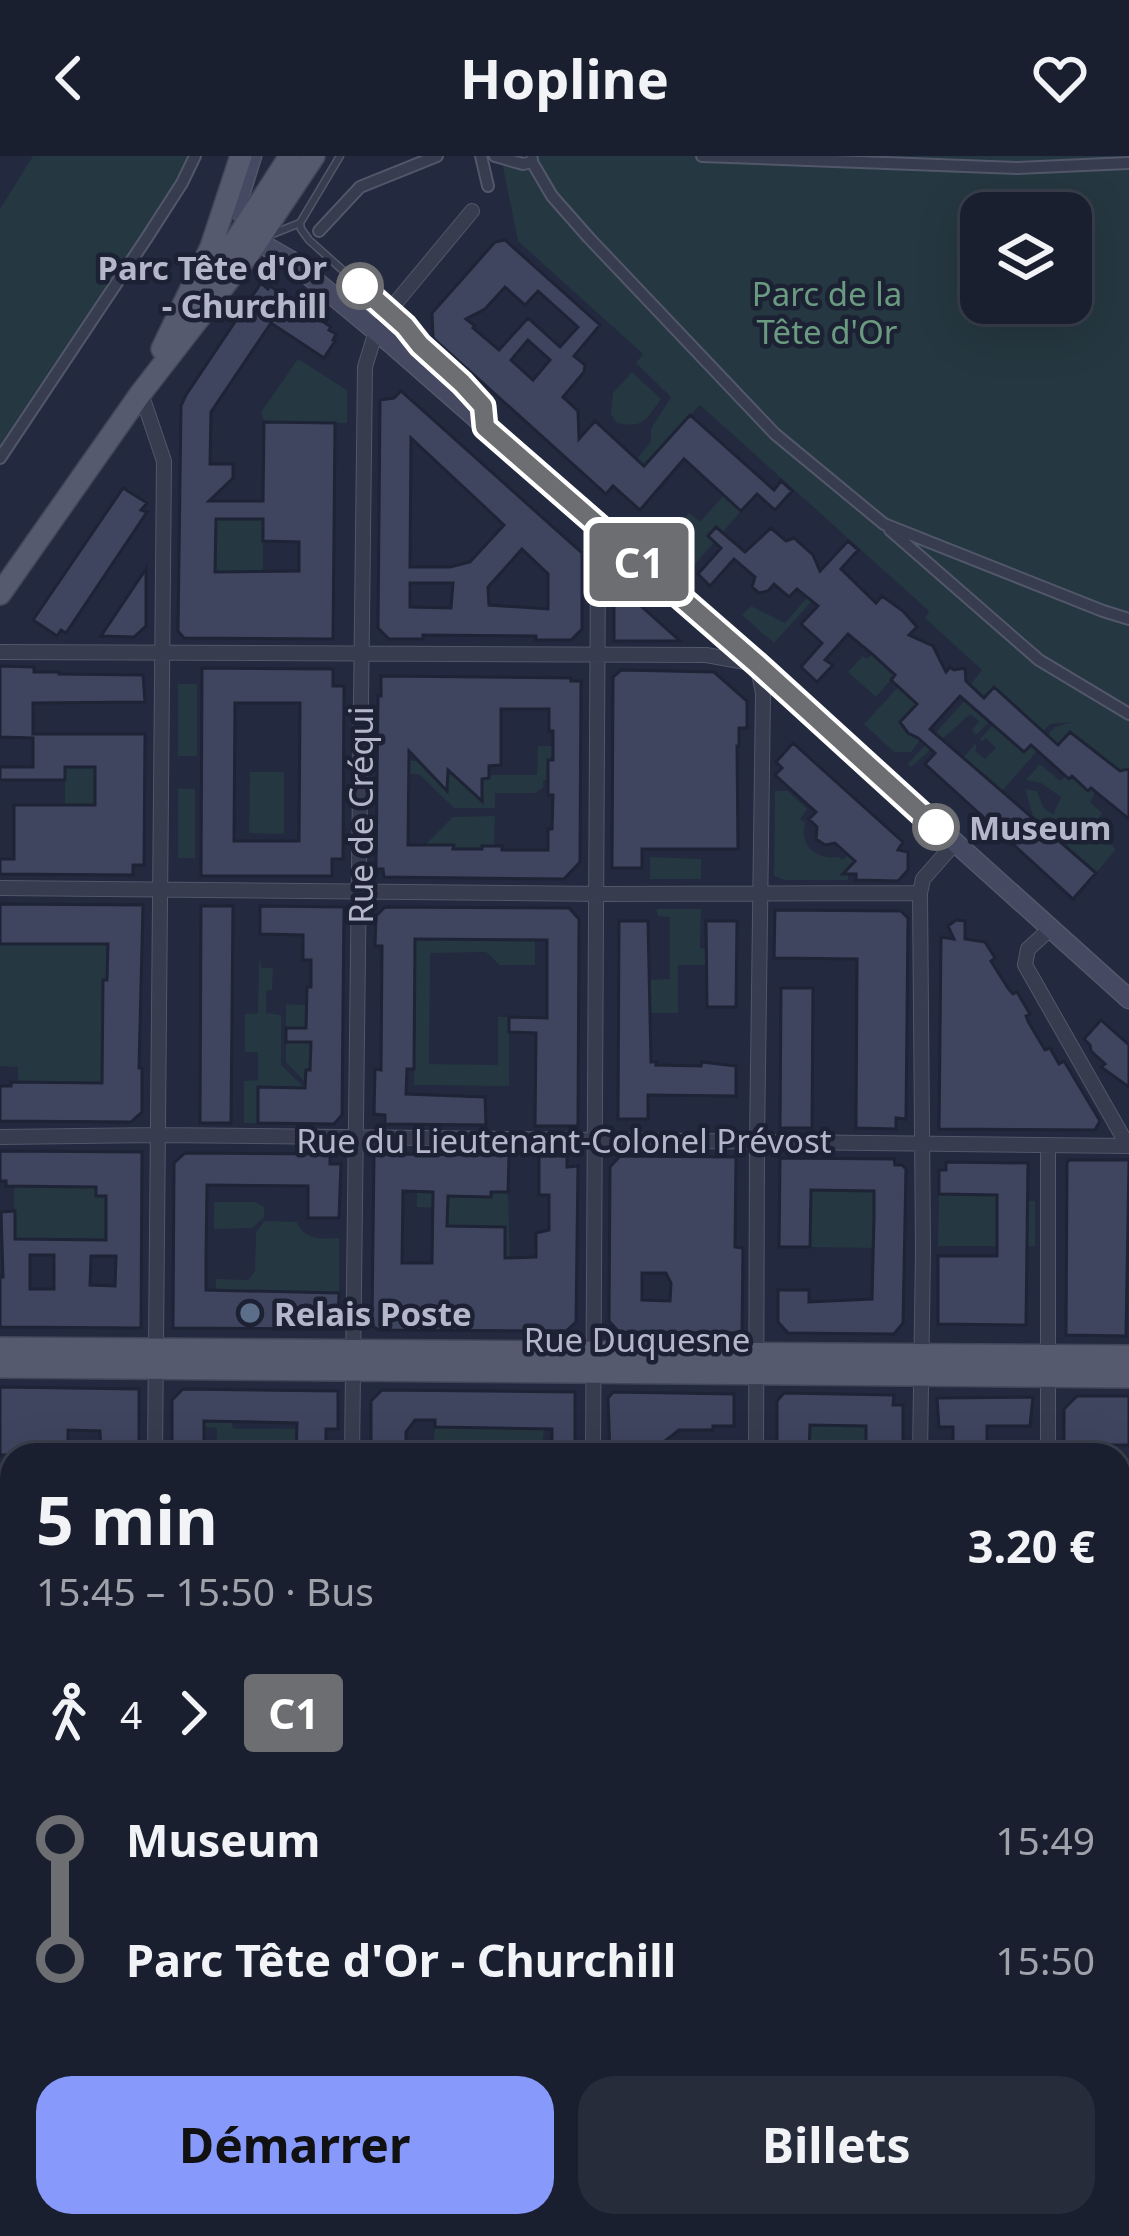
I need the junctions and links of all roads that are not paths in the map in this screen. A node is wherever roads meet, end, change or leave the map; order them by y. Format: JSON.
{"nodes":[{"id":1,"x":195,"y":156,"type":"edge"},
{"id":2,"x":241,"y":156,"type":"edge"},
{"id":3,"x":252,"y":156,"type":"edge"},
{"id":4,"x":290,"y":156,"type":"edge"},
{"id":5,"x":314,"y":156,"type":"edge"},
{"id":6,"x":340,"y":156,"type":"edge"},
{"id":7,"x":437,"y":156,"type":"edge"},
{"id":8,"x":481,"y":156,"type":"edge"},
{"id":9,"x":495,"y":156,"type":"edge"},
{"id":10,"x":702,"y":156,"type":"edge"},
{"id":11,"x":532,"y":159,"type":"edge"},
{"id":12,"x":1129,"y":163,"type":"edge"},
{"id":13,"x":488,"y":186,"type":"dead end"},
{"id":14,"x":472,"y":211,"type":"dead end"},
{"id":15,"x":300,"y":223,"type":"junction"},
{"id":16,"x":251,"y":231,"type":"junction"},
{"id":17,"x":319,"y":231,"type":"dead end"},
{"id":18,"x":389,"y":311,"type":"junction"},
{"id":19,"x":376,"y":331,"type":"junction"},
{"id":20,"x":141,"y":392,"type":"junction"},
{"id":21,"x":485,"y":427,"type":"junction"},
{"id":22,"x":0,"y":458,"type":"edge"},
{"id":23,"x":884,"y":524,"type":"junction"},
{"id":24,"x":617,"y":544,"type":"junction"},
{"id":25,"x":0,"y":594,"type":"edge"},
{"id":26,"x":1129,"y":619,"type":"edge"},
{"id":27,"x":0,"y":652,"type":"edge"},
{"id":28,"x":162,"y":652,"type":"junction"},
{"id":29,"x":362,"y":652,"type":"junction"},
{"id":30,"x":598,"y":655,"type":"junction"},
{"id":31,"x":757,"y":664,"type":"junction"},
{"id":32,"x":1129,"y":714,"type":"edge"},
{"id":33,"x":955,"y":844,"type":"junction"},
{"id":34,"x":0,"y":888,"type":"edge"},
{"id":35,"x":160,"y":890,"type":"junction"},
{"id":36,"x":359,"y":892,"type":"junction"},
{"id":37,"x":762,"y":892,"type":"junction"},
{"id":38,"x":598,"y":893,"type":"junction"},
{"id":39,"x":920,"y":893,"type":"junction"},
{"id":40,"x":1050,"y":929,"type":"junction"},
{"id":41,"x":1129,"y":999,"type":"edge"},
{"id":42,"x":158,"y":1136,"type":"junction"},
{"id":43,"x":0,"y":1137,"type":"edge"},
{"id":44,"x":356,"y":1139,"type":"junction"},
{"id":45,"x":596,"y":1141,"type":"junction"},
{"id":46,"x":757,"y":1142,"type":"junction"},
{"id":47,"x":922,"y":1142,"type":"junction"},
{"id":48,"x":1048,"y":1146,"type":"junction"},
{"id":49,"x":1128,"y":1146,"type":"edge"},
{"id":50,"x":0,"y":1348,"type":"edge"},
{"id":51,"x":1129,"y":1356,"type":"edge"},
{"id":52,"x":157,"y":1359,"type":"junction"},
{"id":53,"x":355,"y":1360,"type":"junction"},
{"id":54,"x":594,"y":1362,"type":"junction"},
{"id":55,"x":756,"y":1363,"type":"junction"},
{"id":56,"x":921,"y":1364,"type":"junction"},
{"id":57,"x":1046,"y":1365,"type":"junction"},
{"id":58,"x":0,"y":1367,"type":"edge"},
{"id":59,"x":1129,"y":1377,"type":"edge"},
{"id":60,"x":155,"y":1443,"type":"edge"},
{"id":61,"x":352,"y":1443,"type":"edge"},
{"id":62,"x":593,"y":1443,"type":"edge"},
{"id":63,"x":756,"y":1443,"type":"edge"},
{"id":64,"x":920,"y":1443,"type":"edge"},
{"id":65,"x":1048,"y":1443,"type":"edge"}],
"edges":[{"from":1,"to":22,"type":"street"},
{"from":2,"to":20,"type":"main road"},
{"from":3,"to":16,"type":"main road"},
{"from":4,"to":16,"type":"main road"},
{"from":5,"to":16,"type":"main road"},
{"from":6,"to":15,"type":"lane"},
{"from":7,"to":17,"type":"street"},
{"from":8,"to":13,"type":"street"},
{"from":9,"to":11,"type":"street"},
{"from":10,"to":12,"type":"street"},
{"from":11,"to":23,"type":"street"},
{"from":14,"to":18,"type":"street","name":"Rue de Créqui"},
{"from":15,"to":16,"type":"lane"},
{"from":15,"to":18,"type":"lane"},
{"from":16,"to":19,"type":"main road"},
{"from":16,"to":20,"type":"main road"},
{"from":18,"to":19,"type":"street","name":"Rue de Créqui"},
{"from":18,"to":21,"type":"lane"},
{"from":19,"to":21,"type":"main road"},
{"from":19,"to":29,"type":"street","name":"Rue de Créqui"},
{"from":20,"to":25,"type":"main road"},
{"from":20,"to":28,"type":"street"},
{"from":21,"to":24,"type":"main road"},
{"from":23,"to":26,"type":"street"},
{"from":23,"to":32,"type":"street"},
{"from":24,"to":30,"type":"street"},
{"from":24,"to":31,"type":"main road"},
{"from":27,"to":28,"type":"street"},
{"from":28,"to":29,"type":"street"},
{"from":28,"to":35,"type":"street"},
{"from":29,"to":30,"type":"street"},
{"from":29,"to":36,"type":"street","name":"Rue de Créqui"},
{"from":30,"to":31,"type":"street"},
{"from":30,"to":38,"type":"street"},
{"from":31,"to":33,"type":"main road"},
{"from":31,"to":37,"type":"street"},
{"from":33,"to":39,"type":"street"},
{"from":33,"to":40,"type":"main road"},
{"from":34,"to":35,"type":"street"},
{"from":35,"to":36,"type":"street"},
{"from":35,"to":42,"type":"street"},
{"from":36,"to":38,"type":"street"},
{"from":36,"to":44,"type":"street","name":"Rue de Créqui"},
{"from":37,"to":38,"type":"street"},
{"from":37,"to":39,"type":"street"},
{"from":37,"to":46,"type":"street"},
{"from":38,"to":45,"type":"street"},
{"from":39,"to":47,"type":"street"},
{"from":40,"to":41,"type":"main road"},
{"from":40,"to":49,"type":"street"},
{"from":42,"to":43,"type":"street","name":"Rue du Lieutenant-Colonel Prévost"},
{"from":42,"to":44,"type":"street","name":"Rue du Lieutenant-Colonel Prévost"},
{"from":42,"to":52,"type":"street"},
{"from":44,"to":45,"type":"street","name":"Rue du Lieutenant-Colonel Prévost"},
{"from":44,"to":53,"type":"street","name":"Rue de Créqui"},
{"from":45,"to":46,"type":"street","name":"Rue du Lieutenant-Colonel Prévost"},
{"from":45,"to":54,"type":"street"},
{"from":46,"to":47,"type":"street","name":"Rue du Lieutenant-Colonel Prévost"},
{"from":46,"to":55,"type":"street"},
{"from":47,"to":48,"type":"street","name":"Rue du Lieutenant-Colonel Prévost"},
{"from":47,"to":56,"type":"street"},
{"from":48,"to":49,"type":"street","name":"Rue du Lieutenant-Colonel Prévost"},
{"from":48,"to":57,"type":"street"},
{"from":50,"to":52,"type":"main road","name":"Rue Duquesne"},
{"from":51,"to":57,"type":"main road","name":"Rue Duquesne"},
{"from":52,"to":53,"type":"main road","name":"Rue Duquesne"},
{"from":52,"to":58,"type":"main road","name":"Rue Duquesne"},
{"from":52,"to":60,"type":"street"},
{"from":53,"to":54,"type":"main road","name":"Rue Duquesne"},
{"from":53,"to":61,"type":"street","name":"Rue de Créqui"},
{"from":54,"to":55,"type":"main road","name":"Rue Duquesne"},
{"from":54,"to":62,"type":"street"},
{"from":55,"to":56,"type":"main road","name":"Rue Duquesne"},
{"from":55,"to":63,"type":"street"},
{"from":56,"to":57,"type":"main road","name":"Rue Duquesne"},
{"from":56,"to":64,"type":"street"},
{"from":57,"to":59,"type":"main road","name":"Rue Duquesne"},
{"from":57,"to":65,"type":"street"}]}
